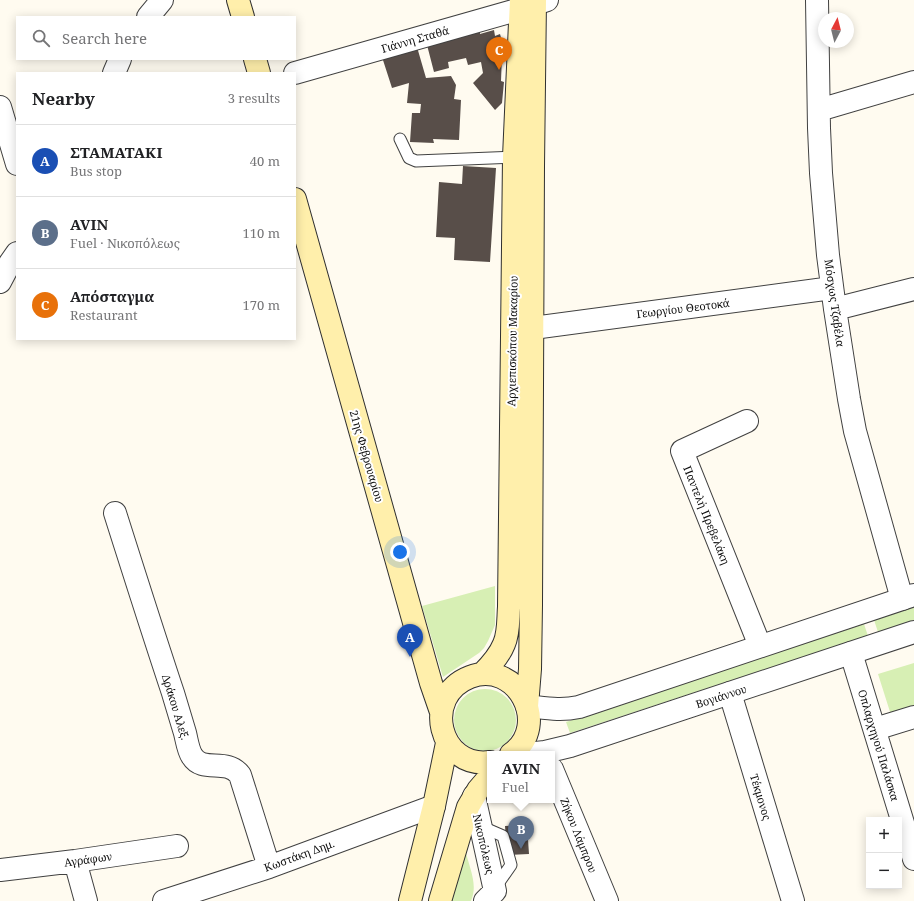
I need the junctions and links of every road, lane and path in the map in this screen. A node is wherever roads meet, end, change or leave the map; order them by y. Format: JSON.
{"nodes":[{"id":1,"x":162,"y":0,"type":"edge"},
{"id":2,"x":238,"y":0,"type":"edge"},
{"id":3,"x":817,"y":0,"type":"edge"},
{"id":4,"x":532,"y":3,"type":"edge"},
{"id":5,"x":149,"y":16,"type":"edge"},
{"id":6,"x":243,"y":16,"type":"edge"},
{"id":7,"x":120,"y":60,"type":"edge"},
{"id":8,"x":256,"y":60,"type":"edge"},
{"id":9,"x":114,"y":72,"type":"edge"},
{"id":10,"x":260,"y":72,"type":"edge"},
{"id":11,"x":296,"y":73,"type":"edge"},
{"id":12,"x":914,"y":82,"type":"edge"},
{"id":13,"x":0,"y":107,"type":"edge"},
{"id":14,"x":819,"y":110,"type":"junction"},
{"id":15,"x":400,"y":139,"type":"dead end"},
{"id":16,"x":15,"y":154,"type":"edge"},
{"id":17,"x":514,"y":157,"type":"junction"},
{"id":18,"x":296,"y":203,"type":"edge"},
{"id":19,"x":10,"y":254,"type":"edge"},
{"id":20,"x":0,"y":282,"type":"edge"},
{"id":21,"x":914,"y":288,"type":"edge"},
{"id":22,"x":834,"y":299,"type":"junction"},
{"id":23,"x":533,"y":328,"type":"junction"},
{"id":24,"x":747,"y":421,"type":"dead end"},
{"id":25,"x":115,"y":513,"type":"dead end"},
{"id":26,"x":908,"y":597,"type":"edge"},
{"id":27,"x":914,"y":632,"type":"edge"},
{"id":28,"x":760,"y":646,"type":"junction"},
{"id":29,"x":851,"y":653,"type":"junction"},
{"id":30,"x":482,"y":674,"type":"junction"},
{"id":31,"x":730,"y":693,"type":"junction"},
{"id":32,"x":527,"y":706,"type":"junction"},
{"id":33,"x":441,"y":712,"type":"junction"},
{"id":34,"x":914,"y":717,"type":"edge"},
{"id":35,"x":875,"y":729,"type":"junction"},
{"id":36,"x":447,"y":742,"type":"junction"},
{"id":37,"x":516,"y":751,"type":"edge"},
{"id":38,"x":555,"y":752,"type":"edge"},
{"id":39,"x":487,"y":763,"type":"edge"},
{"id":40,"x":487,"y":780,"type":"edge"},
{"id":41,"x":555,"y":786,"type":"edge"},
{"id":42,"x":474,"y":796,"type":"junction"},
{"id":43,"x":434,"y":806,"type":"junction"},
{"id":44,"x":177,"y":846,"type":"dead end"},
{"id":45,"x":914,"y":859,"type":"edge"},
{"id":46,"x":75,"y":861,"type":"junction"},
{"id":47,"x":269,"y":866,"type":"junction"},
{"id":48,"x":0,"y":870,"type":"edge"},
{"id":49,"x":492,"y":894,"type":"edge"},
{"id":50,"x":86,"y":901,"type":"edge"},
{"id":51,"x":164,"y":901,"type":"edge"},
{"id":52,"x":410,"y":901,"type":"edge"},
{"id":53,"x":440,"y":901,"type":"edge"},
{"id":54,"x":607,"y":901,"type":"edge"},
{"id":55,"x":793,"y":901,"type":"edge"}],
"edges":[{"from":1,"to":5,"type":"street"},
{"from":2,"to":6,"type":"main road"},
{"from":3,"to":14,"type":"street","name":"Μόσχως Τζαβέλα"},
{"from":4,"to":11,"type":"street","name":"Γιάννη Σταθά"},
{"from":4,"to":17,"type":"main road","name":"Αρχιεπισκόπου Μακαρίου"},
{"from":4,"to":23,"type":"main road"},
{"from":7,"to":9,"type":"street"},
{"from":8,"to":10,"type":"main road"},
{"from":12,"to":14,"type":"street"},
{"from":13,"to":16,"type":"street"},
{"from":14,"to":22,"type":"street","name":"Μόσχως Τζαβέλα"},
{"from":15,"to":17,"type":"lane"},
{"from":17,"to":30,"type":"main road","name":"Αρχιεπισκόπου Μακαρίου"},
{"from":18,"to":33,"type":"main road","name":"21ης Φεβρουαρίου"},
{"from":19,"to":20,"type":"street"},
{"from":21,"to":22,"type":"street","name":"Γεωργίου Θεοτοκά"},
{"from":22,"to":23,"type":"street","name":"Γεωργίου Θεοτοκά"},
{"from":22,"to":26,"type":"street","name":"Μόσχως Τζαβέλα"},
{"from":23,"to":32,"type":"main road"},
{"from":24,"to":28,"type":"street","name":"Παντελή Πρεβελάκη"},
{"from":25,"to":47,"type":"street","name":"Δράκου Αλεξ."},
{"from":26,"to":28,"type":"street"},
{"from":27,"to":29,"type":"street","name":"Βογιάννου"},
{"from":28,"to":32,"type":"street"},
{"from":29,"to":31,"type":"street","name":"Βογιάννου"},
{"from":29,"to":35,"type":"street","name":"Οπλαρχηγού Παλάσκα"},
{"from":30,"to":32,"type":"main road"},
{"from":30,"to":33,"type":"main road"},
{"from":31,"to":38,"type":"street","name":"Βογιάννου"},
{"from":31,"to":55,"type":"street","name":"Τέκμονος"},
{"from":32,"to":37,"type":"main road"},
{"from":33,"to":36,"type":"main road"},
{"from":34,"to":35,"type":"street"},
{"from":35,"to":45,"type":"street","name":"Οπλαρχηγού Παλάσκα"},
{"from":36,"to":39,"type":"main road"},
{"from":36,"to":43,"type":"main road"},
{"from":40,"to":42,"type":"main road"},
{"from":41,"to":54,"type":"street","name":"Ζήκου Λάμπρου"},
{"from":42,"to":49,"type":"street","name":"Νικοπόλεως"},
{"from":42,"to":53,"type":"main road"},
{"from":43,"to":47,"type":"street","name":"Κωστάκη Δημ."},
{"from":43,"to":52,"type":"main road"},
{"from":44,"to":46,"type":"street","name":"Αγράφων"},
{"from":46,"to":48,"type":"street","name":"Αγράφων"},
{"from":46,"to":50,"type":"street"},
{"from":47,"to":51,"type":"street","name":"Κωστάκη Δημ."}]}
